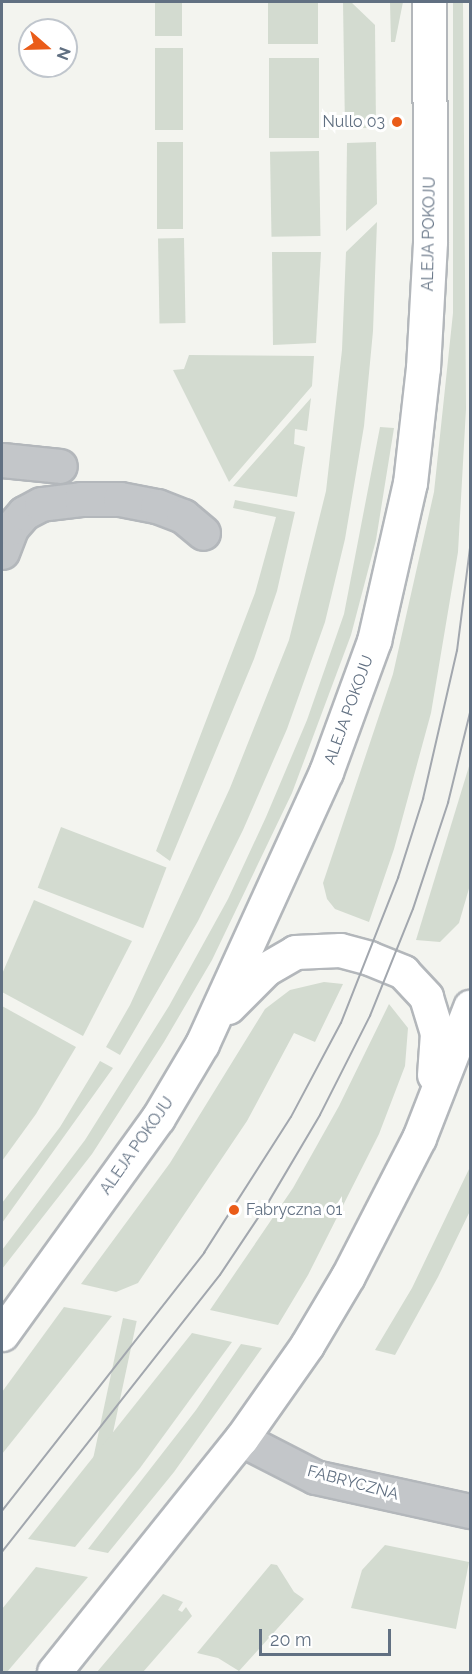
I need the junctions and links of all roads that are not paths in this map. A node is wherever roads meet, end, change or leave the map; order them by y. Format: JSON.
{"nodes":[{"id":1,"x":429,"y":2,"type":"edge"},
{"id":2,"x":2,"y":460,"type":"edge"},
{"id":3,"x":60,"y":466,"type":"dead end"},
{"id":4,"x":203,"y":533,"type":"dead end"},
{"id":5,"x":2,"y":552,"type":"edge"},
{"id":6,"x":471,"y":1007,"type":"edge"},
{"id":7,"x":202,"y":1044,"type":"junction"},
{"id":8,"x":418,"y":1138,"type":"junction"},
{"id":9,"x":2,"y":1334,"type":"edge"},
{"id":10,"x":241,"y":1438,"type":"junction"},
{"id":11,"x":471,"y":1511,"type":"edge"},
{"id":12,"x":54,"y":1672,"type":"edge"}],
"edges":[{"from":1,"to":7,"type":"main road","name":"ALEJA POKOJU"},
{"from":2,"to":3,"type":"street"},
{"from":4,"to":5,"type":"street"},
{"from":6,"to":8,"type":"main road"},
{"from":7,"to":8,"type":"main road"},
{"from":7,"to":9,"type":"main road","name":"ALEJA POKOJU"},
{"from":8,"to":10,"type":"main road"},
{"from":10,"to":11,"type":"street","name":"FABRYCZNA"},
{"from":10,"to":12,"type":"main road"}]}
